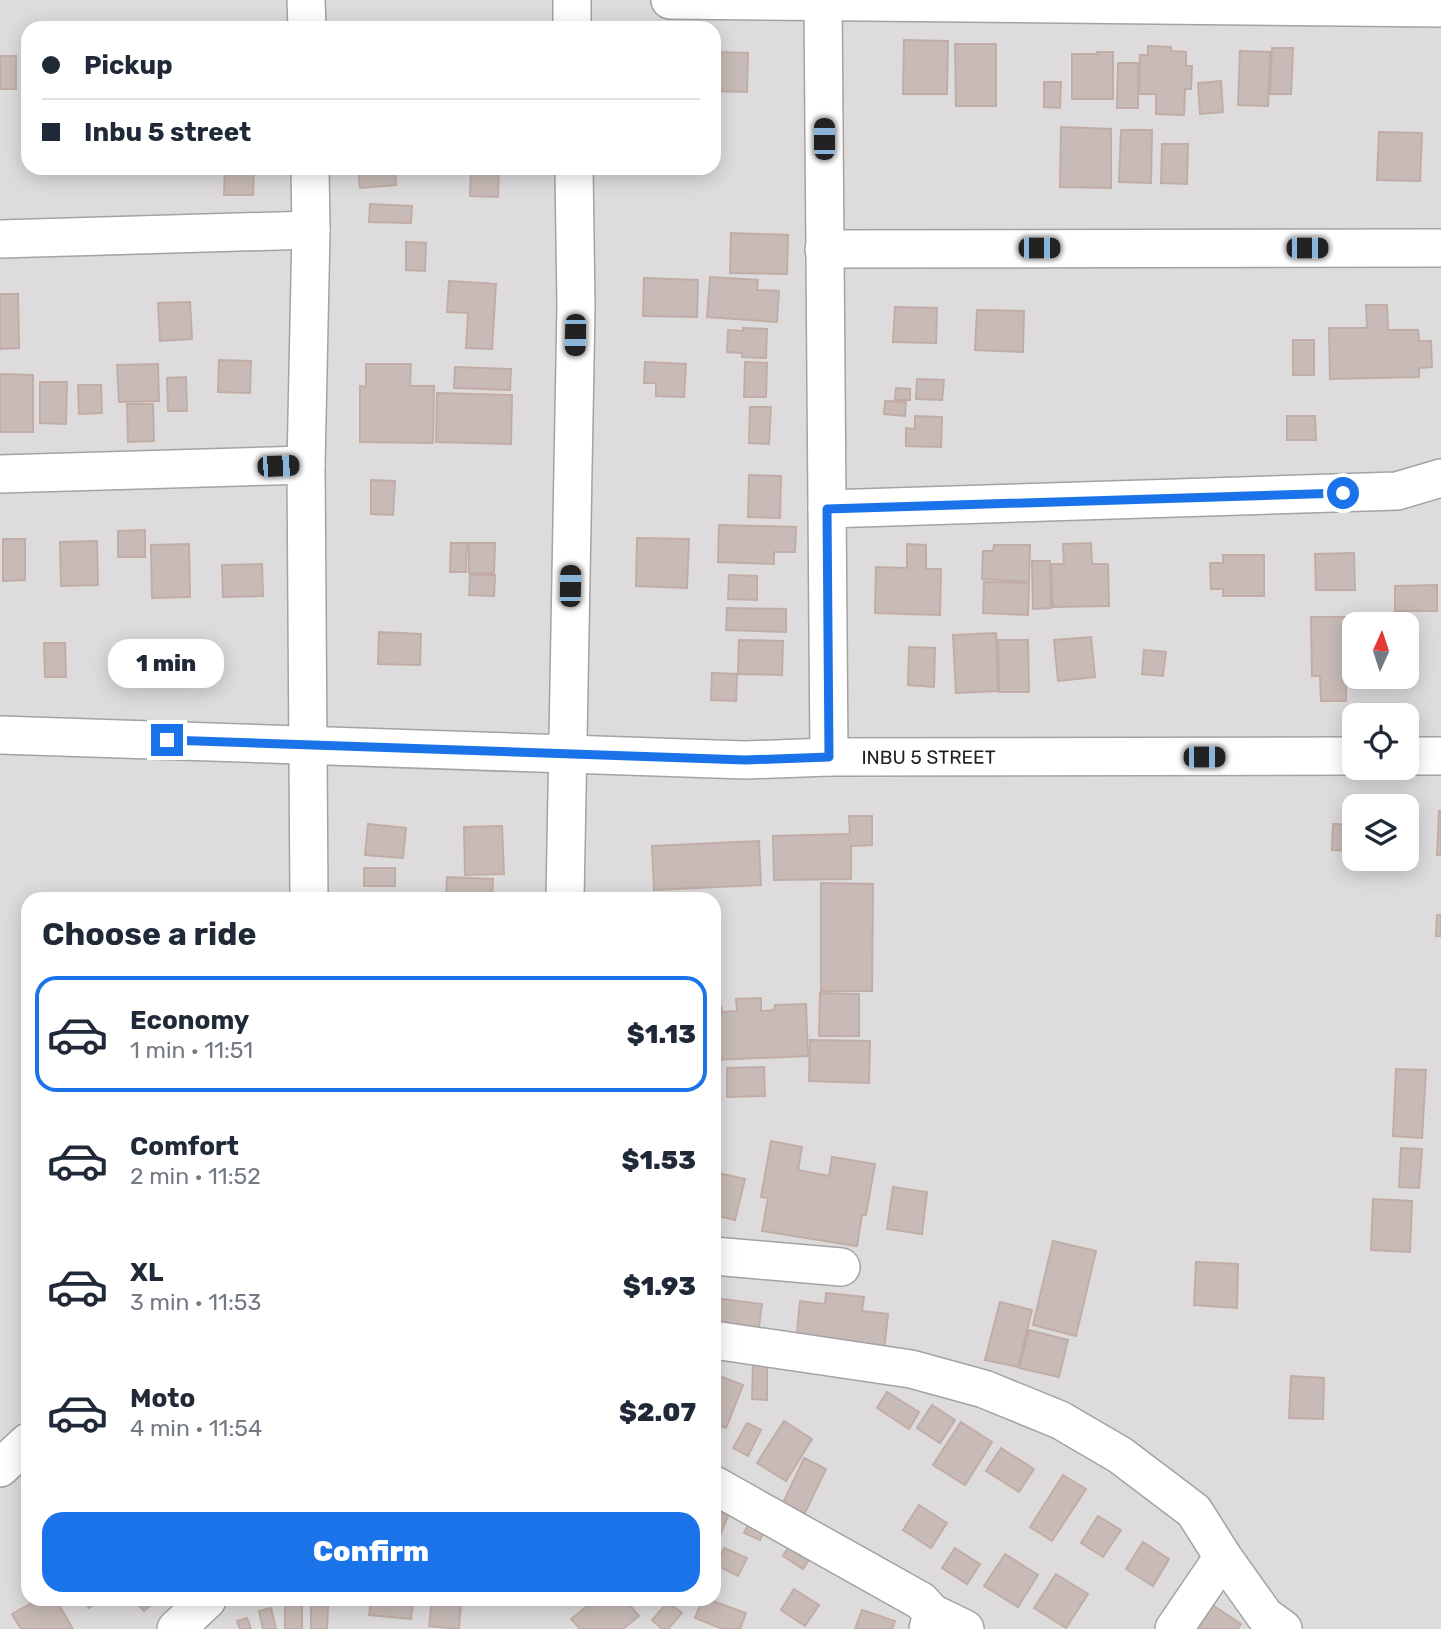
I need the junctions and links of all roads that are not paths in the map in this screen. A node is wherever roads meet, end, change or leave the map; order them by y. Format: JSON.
{"nodes":[{"id":1,"x":306,"y":0,"type":"edge"},
{"id":2,"x":572,"y":0,"type":"edge"},
{"id":3,"x":670,"y":0,"type":"edge"},
{"id":4,"x":822,"y":1,"type":"edge"},
{"id":5,"x":1441,"y":8,"type":"edge"},
{"id":6,"x":307,"y":21,"type":"edge"},
{"id":7,"x":572,"y":21,"type":"edge"},
{"id":8,"x":310,"y":175,"type":"edge"},
{"id":9,"x":574,"y":175,"type":"edge"},
{"id":10,"x":311,"y":230,"type":"junction"},
{"id":11,"x":0,"y":239,"type":"edge"},
{"id":12,"x":1441,"y":248,"type":"edge"},
{"id":13,"x":824,"y":249,"type":"junction"},
{"id":14,"x":306,"y":465,"type":"junction"},
{"id":15,"x":0,"y":474,"type":"edge"},
{"id":16,"x":1441,"y":478,"type":"edge"},
{"id":17,"x":827,"y":509,"type":"junction"},
{"id":18,"x":0,"y":735,"type":"edge"},
{"id":19,"x":306,"y":744,"type":"junction"},
{"id":20,"x":567,"y":754,"type":"junction"},
{"id":21,"x":1342,"y":756,"type":"edge"},
{"id":22,"x":1419,"y":756,"type":"edge"},
{"id":23,"x":1441,"y":756,"type":"edge"},
{"id":24,"x":829,"y":757,"type":"junction"},
{"id":25,"x":309,"y":892,"type":"edge"},
{"id":26,"x":565,"y":892,"type":"edge"},
{"id":27,"x":721,"y":1257,"type":"edge"},
{"id":28,"x":841,"y":1267,"type":"dead end"},
{"id":29,"x":721,"y":1341,"type":"edge"},
{"id":30,"x":21,"y":1448,"type":"edge"},
{"id":31,"x":0,"y":1468,"type":"edge"},
{"id":32,"x":721,"y":1489,"type":"edge"},
{"id":33,"x":1223,"y":1557,"type":"junction"},
{"id":34,"x":201,"y":1606,"type":"edge"},
{"id":35,"x":930,"y":1621,"type":"edge"},
{"id":36,"x":176,"y":1629,"type":"edge"},
{"id":37,"x":965,"y":1629,"type":"edge"},
{"id":38,"x":1174,"y":1629,"type":"edge"},
{"id":39,"x":1283,"y":1629,"type":"edge"}],
"edges":[{"from":1,"to":6,"type":"street"},
{"from":2,"to":7,"type":"street"},
{"from":3,"to":4,"type":"street"},
{"from":4,"to":5,"type":"street"},
{"from":4,"to":13,"type":"street"},
{"from":8,"to":10,"type":"street"},
{"from":9,"to":20,"type":"street"},
{"from":10,"to":11,"type":"street"},
{"from":10,"to":14,"type":"street"},
{"from":12,"to":13,"type":"street"},
{"from":13,"to":17,"type":"street"},
{"from":14,"to":15,"type":"street"},
{"from":14,"to":19,"type":"street"},
{"from":16,"to":17,"type":"street"},
{"from":17,"to":24,"type":"street"},
{"from":18,"to":19,"type":"street","name":"INBU 5 STREET"},
{"from":19,"to":20,"type":"street","name":"INBU 5 STREET"},
{"from":19,"to":25,"type":"street"},
{"from":20,"to":24,"type":"street","name":"INBU 5 STREET"},
{"from":20,"to":26,"type":"street"},
{"from":21,"to":24,"type":"street","name":"INBU 5 STREET"},
{"from":22,"to":23,"type":"street"},
{"from":27,"to":28,"type":"street"},
{"from":29,"to":33,"type":"street"},
{"from":30,"to":31,"type":"street"},
{"from":32,"to":35,"type":"street"},
{"from":33,"to":38,"type":"street"},
{"from":33,"to":39,"type":"street"},
{"from":34,"to":36,"type":"street"},
{"from":35,"to":37,"type":"street"}]}
